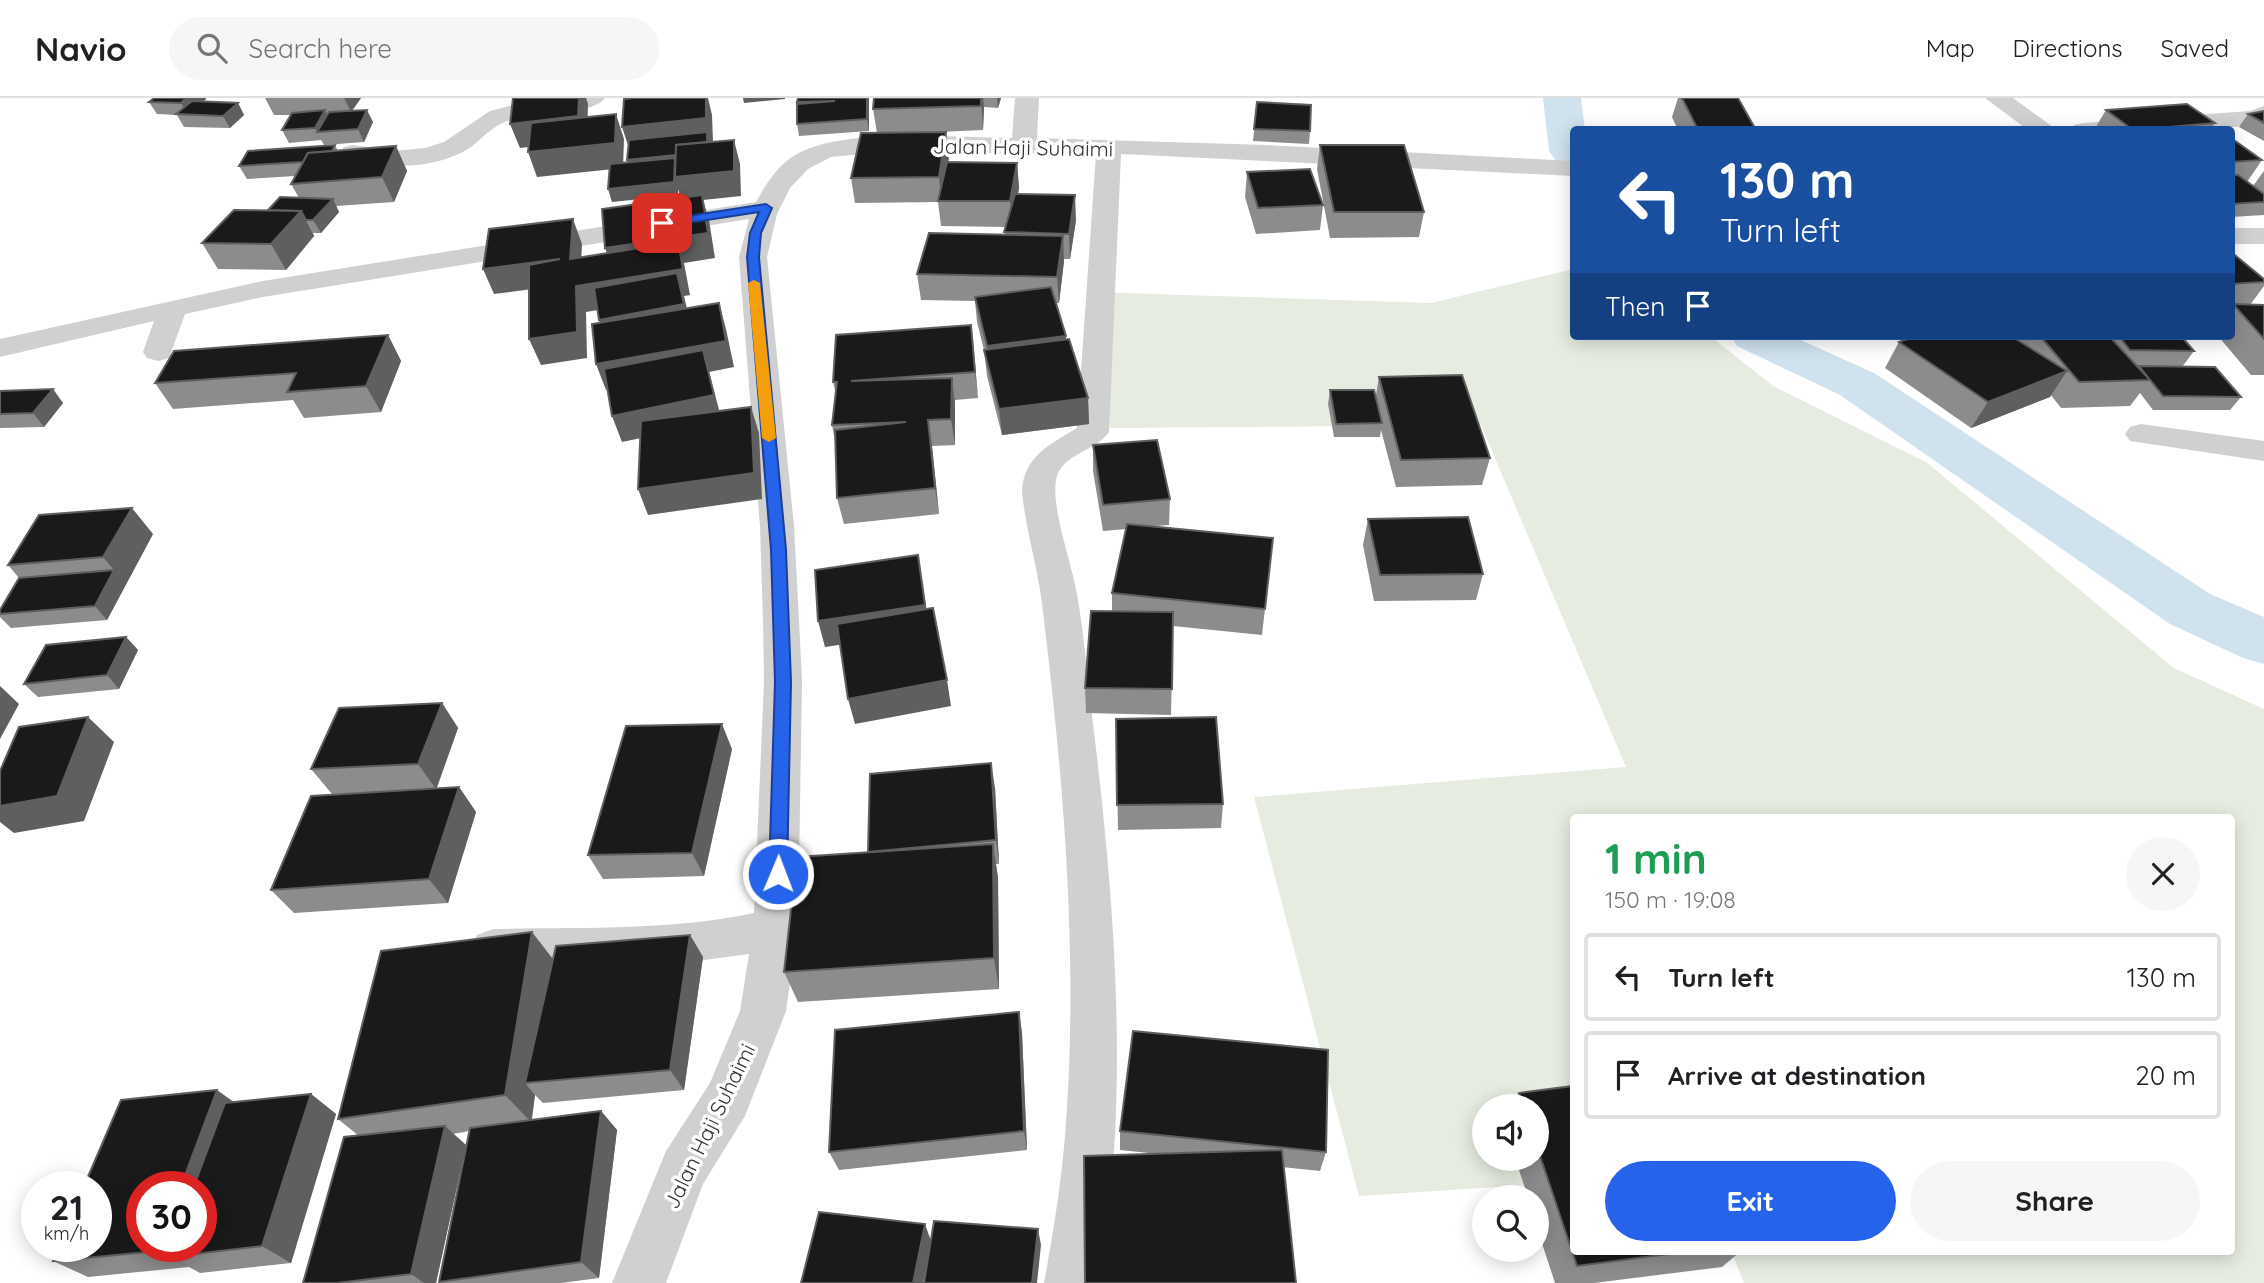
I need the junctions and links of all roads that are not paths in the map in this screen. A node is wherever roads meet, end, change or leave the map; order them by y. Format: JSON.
{"nodes":[{"id":1,"x":593,"y":98,"type":"edge"},
{"id":2,"x":1027,"y":98,"type":"edge"},
{"id":3,"x":1997,"y":98,"type":"edge"},
{"id":4,"x":2264,"y":114,"type":"edge"},
{"id":5,"x":2039,"y":126,"type":"edge"},
{"id":6,"x":2144,"y":126,"type":"edge"},
{"id":7,"x":1024,"y":145,"type":"junction"},
{"id":8,"x":1109,"y":147,"type":"junction"},
{"id":9,"x":353,"y":152,"type":"edge"},
{"id":10,"x":1570,"y":169,"type":"edge"},
{"id":11,"x":766,"y":208,"type":"junction"},
{"id":12,"x":2235,"y":236,"type":"edge"},
{"id":13,"x":2264,"y":236,"type":"edge"},
{"id":14,"x":172,"y":309,"type":"junction"},
{"id":15,"x":0,"y":348,"type":"edge"},
{"id":16,"x":158,"y":352,"type":"dead end"},
{"id":17,"x":2141,"y":434,"type":"dead end"},
{"id":18,"x":2264,"y":451,"type":"edge"},
{"id":19,"x":776,"y":928,"type":"junction"},
{"id":20,"x":460,"y":957,"type":"edge"},
{"id":21,"x":639,"y":1283,"type":"edge"},
{"id":22,"x":1072,"y":1283,"type":"edge"}],
"edges":[{"from":1,"to":9,"type":"street"},
{"from":2,"to":7,"type":"street"},
{"from":3,"to":5,"type":"street"},
{"from":4,"to":6,"type":"street"},
{"from":7,"to":8,"type":"street","name":"Jalan Haji Suhaimi"},
{"from":7,"to":11,"type":"street","name":"Jalan Haji Suhaimi"},
{"from":8,"to":10,"type":"street","name":"Jalan Haji Suhaimi"},
{"from":8,"to":22,"type":"street"},
{"from":11,"to":14,"type":"street"},
{"from":11,"to":19,"type":"street","name":"Jalan Haji Suhaimi"},
{"from":12,"to":13,"type":"street"},
{"from":14,"to":15,"type":"street"},
{"from":14,"to":16,"type":"street"},
{"from":17,"to":18,"type":"street"},
{"from":19,"to":20,"type":"street"},
{"from":19,"to":21,"type":"street","name":"Jalan Haji Suhaimi"}]}
